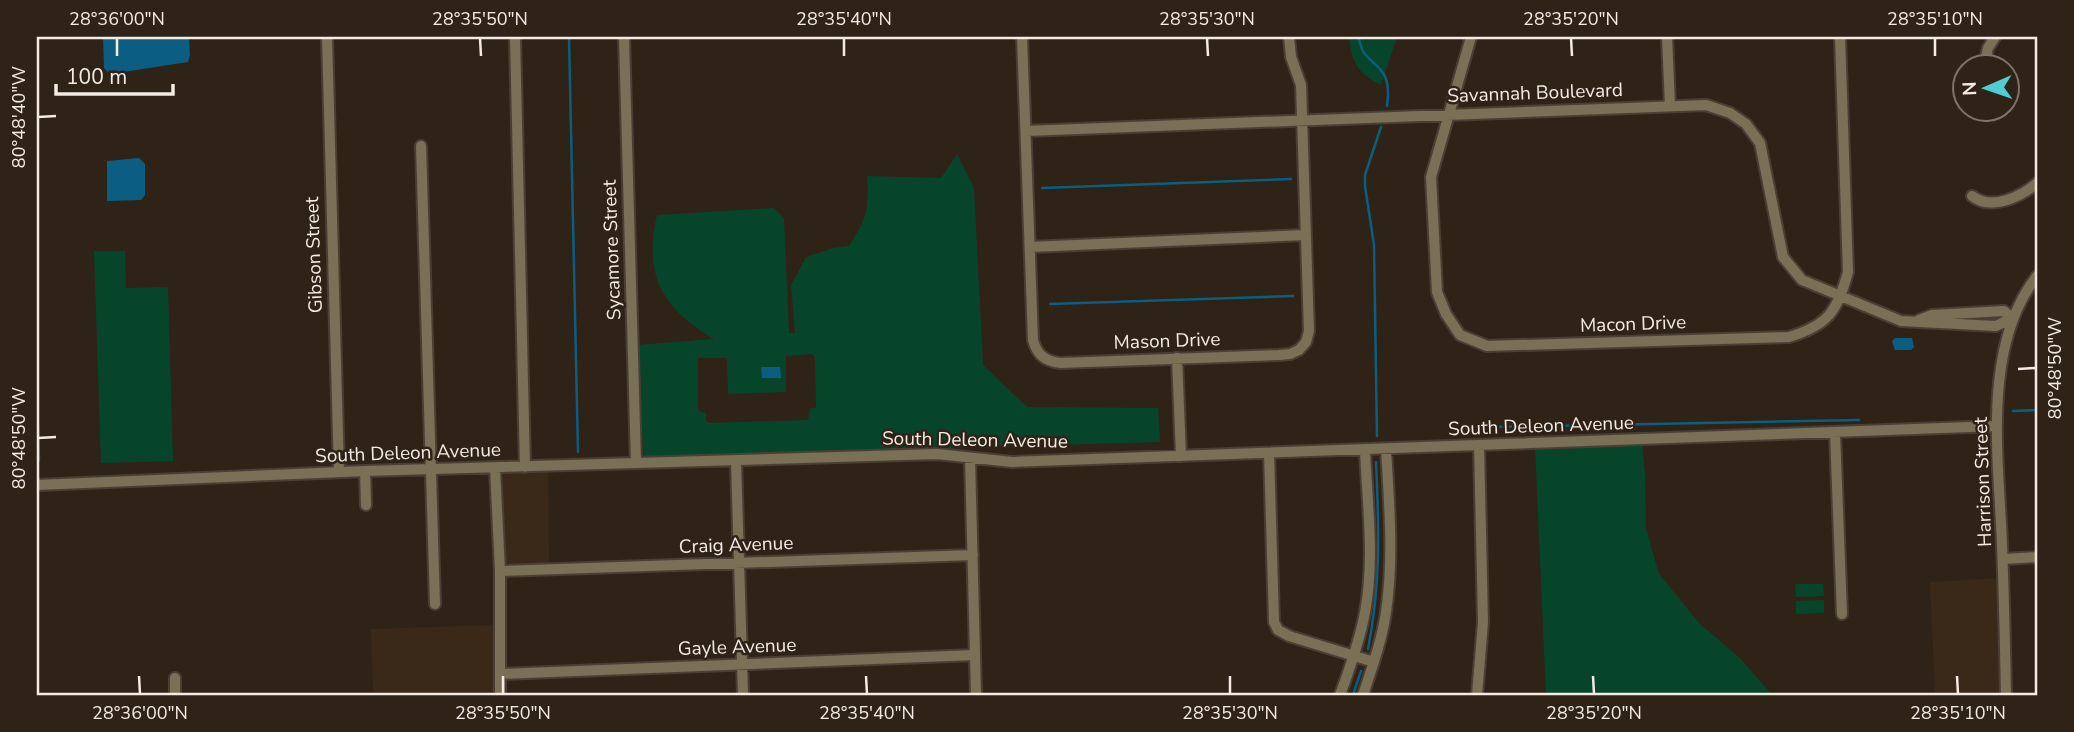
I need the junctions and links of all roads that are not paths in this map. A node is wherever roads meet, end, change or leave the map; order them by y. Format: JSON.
{"nodes":[{"id":1,"x":327,"y":37,"type":"edge"},
{"id":2,"x":514,"y":37,"type":"edge"},
{"id":3,"x":624,"y":37,"type":"edge"},
{"id":4,"x":1022,"y":37,"type":"edge"},
{"id":5,"x":1289,"y":37,"type":"edge"},
{"id":6,"x":1471,"y":37,"type":"edge"},
{"id":7,"x":1667,"y":37,"type":"edge"},
{"id":8,"x":1840,"y":37,"type":"edge"},
{"id":9,"x":1670,"y":106,"type":"junction"},
{"id":10,"x":1449,"y":114,"type":"junction"},
{"id":11,"x":1301,"y":119,"type":"junction"},
{"id":12,"x":1026,"y":131,"type":"junction"},
{"id":13,"x":421,"y":146,"type":"dead end"},
{"id":14,"x":2037,"y":183,"type":"edge"},
{"id":15,"x":1972,"y":196,"type":"dead end"},
{"id":16,"x":1304,"y":235,"type":"junction"},
{"id":17,"x":1030,"y":247,"type":"junction"},
{"id":18,"x":2037,"y":276,"type":"edge"},
{"id":19,"x":1841,"y":297,"type":"junction"},
{"id":20,"x":2012,"y":318,"type":"junction"},
{"id":21,"x":1177,"y":358,"type":"junction"},
{"id":22,"x":1997,"y":426,"type":"junction"},
{"id":23,"x":1835,"y":433,"type":"junction"},
{"id":24,"x":1479,"y":445,"type":"junction"},
{"id":25,"x":1365,"y":449,"type":"junction"},
{"id":26,"x":1386,"y":449,"type":"junction"},
{"id":27,"x":1269,"y":453,"type":"junction"},
{"id":28,"x":1181,"y":456,"type":"junction"},
{"id":29,"x":970,"y":458,"type":"junction"},
{"id":30,"x":736,"y":461,"type":"junction"},
{"id":31,"x":636,"y":463,"type":"junction"},
{"id":32,"x":525,"y":467,"type":"junction"},
{"id":33,"x":495,"y":468,"type":"junction"},
{"id":34,"x":432,"y":470,"type":"junction"},
{"id":35,"x":365,"y":471,"type":"junction"},
{"id":36,"x":339,"y":472,"type":"junction"},
{"id":37,"x":37,"y":485,"type":"edge"},
{"id":38,"x":366,"y":505,"type":"dead end"},
{"id":39,"x":973,"y":555,"type":"junction"},
{"id":40,"x":2037,"y":557,"type":"edge"},
{"id":41,"x":2003,"y":559,"type":"junction"},
{"id":42,"x":739,"y":563,"type":"junction"},
{"id":43,"x":500,"y":571,"type":"junction"},
{"id":44,"x":435,"y":604,"type":"dead end"},
{"id":45,"x":1842,"y":614,"type":"dead end"},
{"id":46,"x":975,"y":655,"type":"junction"},
{"id":47,"x":1354,"y":656,"type":"junction"},
{"id":48,"x":1374,"y":662,"type":"junction"},
{"id":49,"x":742,"y":665,"type":"junction"},
{"id":50,"x":500,"y":674,"type":"junction"},
{"id":51,"x":175,"y":678,"type":"dead end"},
{"id":52,"x":175,"y":695,"type":"edge"},
{"id":53,"x":500,"y":695,"type":"edge"},
{"id":54,"x":743,"y":695,"type":"edge"},
{"id":55,"x":976,"y":695,"type":"edge"},
{"id":56,"x":1340,"y":695,"type":"edge"},
{"id":57,"x":1363,"y":695,"type":"edge"},
{"id":58,"x":1477,"y":695,"type":"edge"},
{"id":59,"x":2006,"y":695,"type":"edge"}],
"edges":[{"from":1,"to":36,"type":"street","name":"Gibson Street"},
{"from":2,"to":32,"type":"street"},
{"from":3,"to":31,"type":"street","name":"Sycamore Street"},
{"from":4,"to":12,"type":"street","name":"Mason Drive"},
{"from":5,"to":11,"type":"street","name":"Mason Drive"},
{"from":6,"to":10,"type":"street","name":"Macon Drive"},
{"from":7,"to":9,"type":"street"},
{"from":8,"to":19,"type":"street","name":"Macon Drive"},
{"from":9,"to":10,"type":"street","name":"Savannah Boulevard"},
{"from":9,"to":19,"type":"street","name":"Savannah Boulevard"},
{"from":10,"to":11,"type":"street","name":"Savannah Boulevard"},
{"from":10,"to":19,"type":"street","name":"Macon Drive"},
{"from":11,"to":12,"type":"street","name":"Savannah Boulevard"},
{"from":11,"to":16,"type":"street","name":"Mason Drive"},
{"from":12,"to":17,"type":"street","name":"Mason Drive"},
{"from":13,"to":34,"type":"street"},
{"from":14,"to":15,"type":"street"},
{"from":16,"to":17,"type":"street"},
{"from":16,"to":21,"type":"street","name":"Mason Drive"},
{"from":17,"to":21,"type":"street","name":"Mason Drive"},
{"from":18,"to":20,"type":"street","name":"Harrison Street"},
{"from":19,"to":20,"type":"street","name":"Savannah Boulevard"},
{"from":20,"to":22,"type":"street","name":"Harrison Street"},
{"from":21,"to":28,"type":"street"},
{"from":22,"to":23,"type":"street","name":"South Deleon Avenue"},
{"from":22,"to":41,"type":"street","name":"Harrison Street"},
{"from":23,"to":24,"type":"street","name":"South Deleon Avenue"},
{"from":23,"to":45,"type":"street"},
{"from":24,"to":26,"type":"street","name":"South Deleon Avenue"},
{"from":24,"to":58,"type":"street"},
{"from":25,"to":26,"type":"street","name":"South Deleon Avenue"},
{"from":25,"to":27,"type":"street","name":"South Deleon Avenue"},
{"from":25,"to":47,"type":"street"},
{"from":26,"to":48,"type":"street"},
{"from":27,"to":28,"type":"street","name":"South Deleon Avenue"},
{"from":27,"to":47,"type":"street"},
{"from":28,"to":29,"type":"street","name":"South Deleon Avenue"},
{"from":29,"to":30,"type":"street","name":"South Deleon Avenue"},
{"from":29,"to":39,"type":"street"},
{"from":30,"to":31,"type":"street","name":"South Deleon Avenue"},
{"from":30,"to":42,"type":"street"},
{"from":31,"to":32,"type":"street","name":"South Deleon Avenue"},
{"from":32,"to":33,"type":"street","name":"South Deleon Avenue"},
{"from":33,"to":34,"type":"street","name":"South Deleon Avenue"},
{"from":33,"to":43,"type":"street"},
{"from":34,"to":35,"type":"street","name":"South Deleon Avenue"},
{"from":34,"to":44,"type":"street"},
{"from":35,"to":36,"type":"street","name":"South Deleon Avenue"},
{"from":35,"to":38,"type":"street"},
{"from":36,"to":37,"type":"street","name":"South Deleon Avenue"},
{"from":39,"to":42,"type":"street","name":"Craig Avenue"},
{"from":39,"to":46,"type":"street"},
{"from":40,"to":41,"type":"street"},
{"from":41,"to":59,"type":"street","name":"Harrison Street"},
{"from":42,"to":43,"type":"street","name":"Craig Avenue"},
{"from":42,"to":49,"type":"street"},
{"from":43,"to":50,"type":"street"},
{"from":46,"to":49,"type":"street","name":"Gayle Avenue"},
{"from":46,"to":55,"type":"street"},
{"from":47,"to":48,"type":"street"},
{"from":47,"to":56,"type":"street"},
{"from":48,"to":57,"type":"street"},
{"from":49,"to":50,"type":"street","name":"Gayle Avenue"},
{"from":49,"to":54,"type":"street"},
{"from":50,"to":53,"type":"street"},
{"from":51,"to":52,"type":"street"}]}
